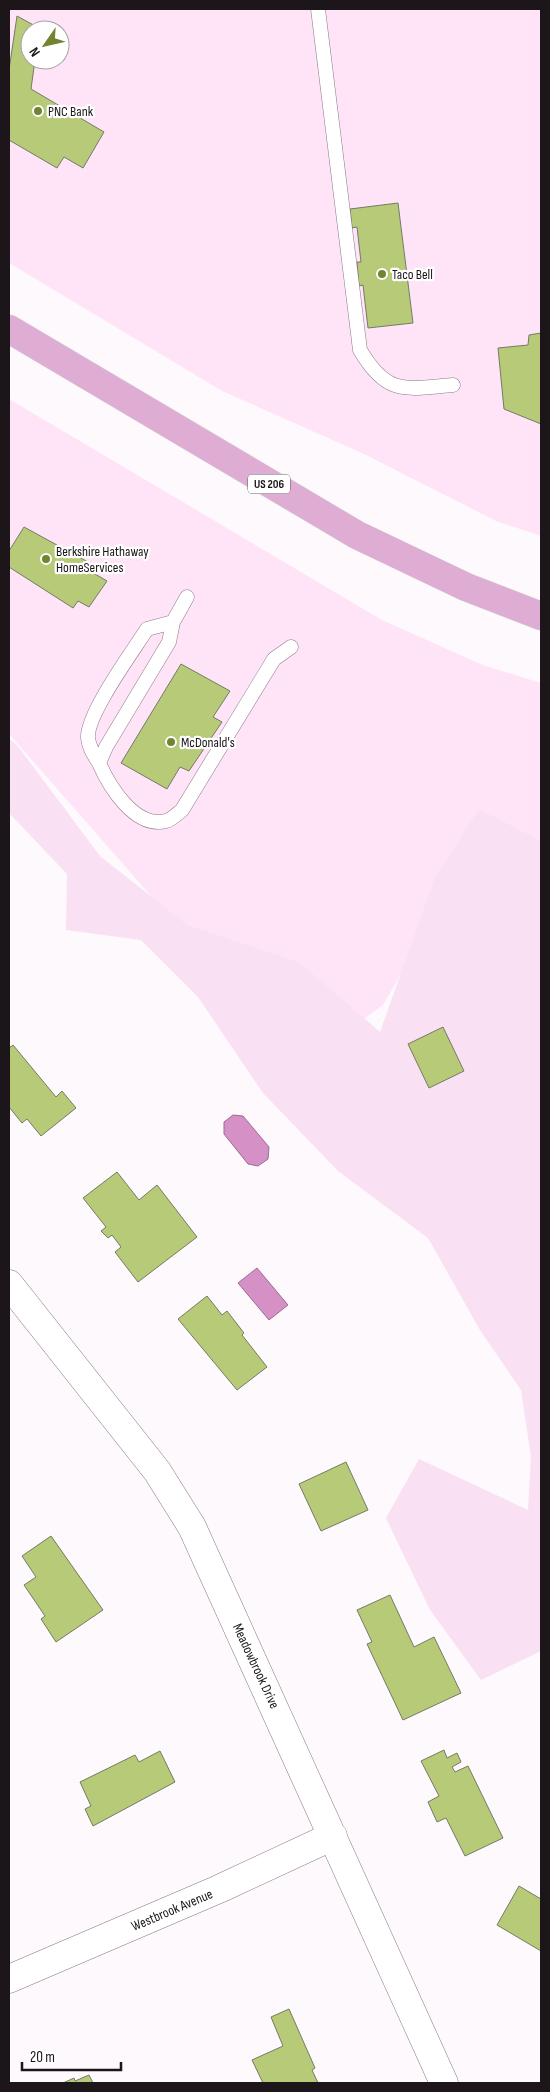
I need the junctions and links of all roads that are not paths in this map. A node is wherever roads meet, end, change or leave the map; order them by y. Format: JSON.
{"nodes":[{"id":1,"x":318,"y":9,"type":"edge"},
{"id":2,"x":9,"y":329,"type":"edge"},
{"id":3,"x":453,"y":385,"type":"dead end"},
{"id":4,"x":187,"y":597,"type":"dead end"},
{"id":5,"x":541,"y":616,"type":"edge"},
{"id":6,"x":173,"y":622,"type":"junction"},
{"id":7,"x":291,"y":647,"type":"dead end"},
{"id":8,"x":99,"y":763,"type":"junction"},
{"id":9,"x":9,"y":1284,"type":"edge"},
{"id":10,"x":333,"y":1836,"type":"junction"},
{"id":11,"x":9,"y":1979,"type":"edge"},
{"id":12,"x":444,"y":2083,"type":"edge"}],
"edges":[{"from":1,"to":3,"type":"lane"},
{"from":2,"to":5,"type":"main road","number":"US 206"},
{"from":4,"to":6,"type":"lane"},
{"from":6,"to":8,"type":"lane"},
{"from":6,"to":8,"type":"lane"},
{"from":7,"to":8,"type":"lane"},
{"from":9,"to":10,"type":"street","name":"Meadowbrook Drive"},
{"from":10,"to":11,"type":"street","name":"Westbrook Avenue"},
{"from":10,"to":12,"type":"street","name":"Meadowbrook Drive"}]}
